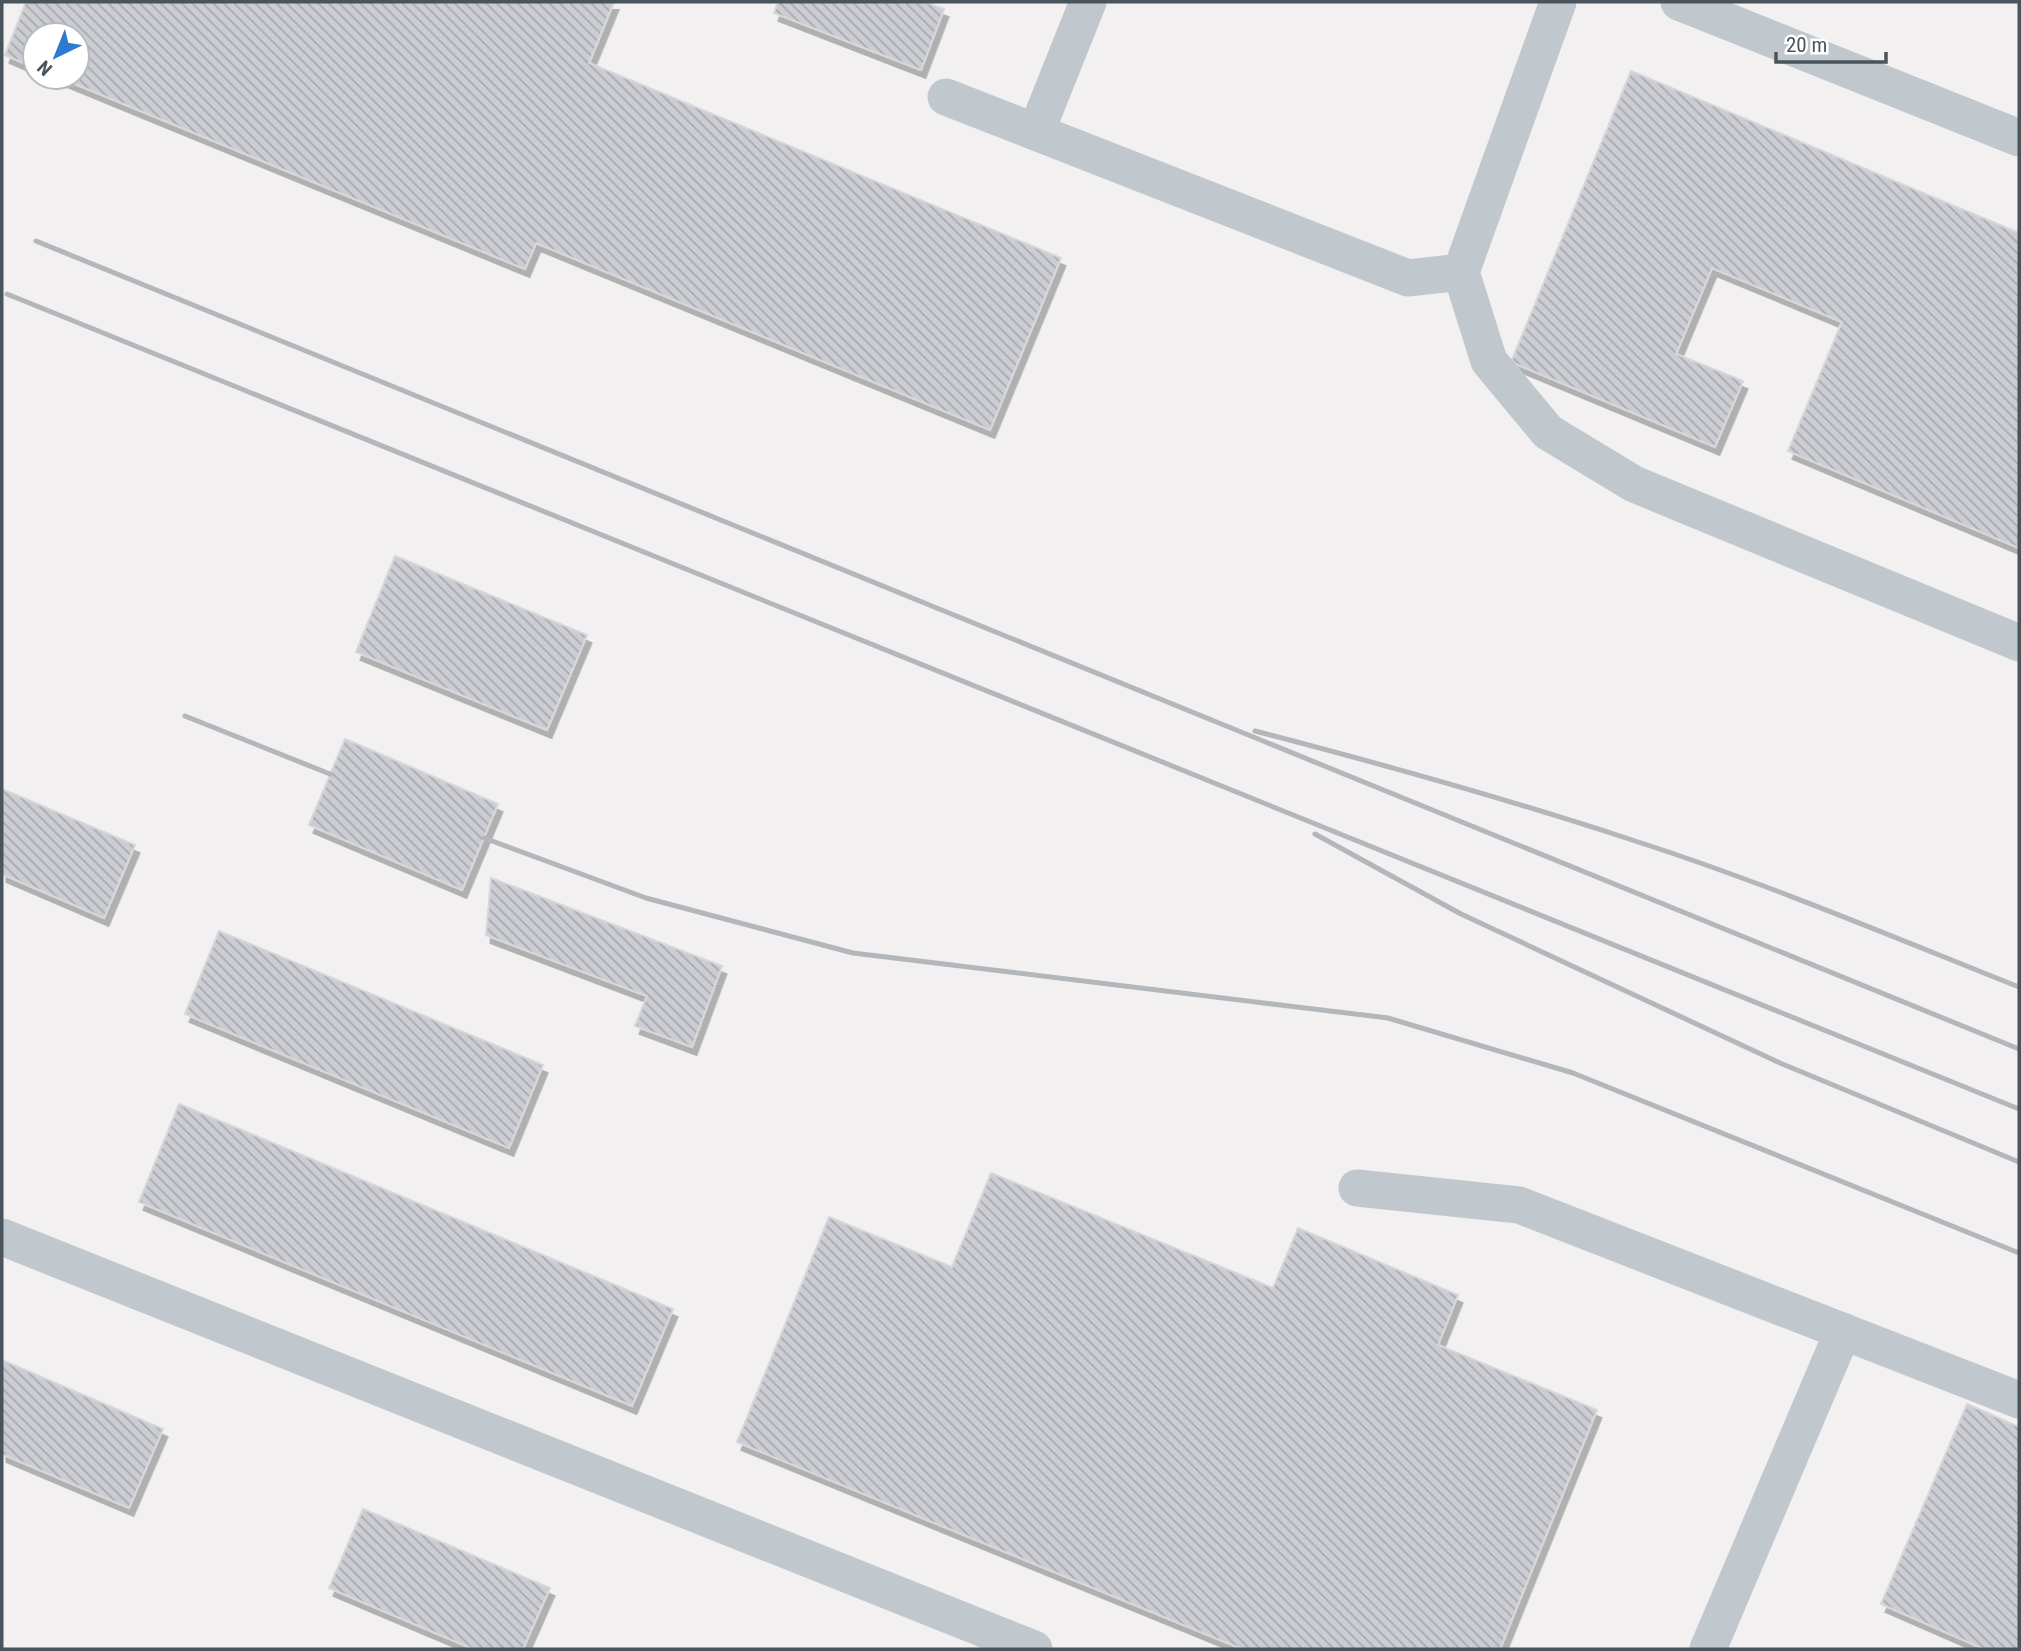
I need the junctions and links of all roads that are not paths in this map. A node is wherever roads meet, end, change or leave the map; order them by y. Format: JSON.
{"nodes":[{"id":1,"x":1088,"y":2,"type":"edge"},
{"id":2,"x":1558,"y":2,"type":"edge"},
{"id":3,"x":1684,"y":3,"type":"edge"},
{"id":4,"x":946,"y":97,"type":"dead end"},
{"id":5,"x":1036,"y":132,"type":"junction"},
{"id":6,"x":2019,"y":138,"type":"edge"},
{"id":7,"x":1461,"y":272,"type":"junction"},
{"id":8,"x":2019,"y":643,"type":"edge"},
{"id":9,"x":1357,"y":1188,"type":"dead end"},
{"id":10,"x":2,"y":1237,"type":"edge"},
{"id":11,"x":1843,"y":1331,"type":"junction"},
{"id":12,"x":2019,"y":1400,"type":"edge"},
{"id":13,"x":1034,"y":1649,"type":"edge"},
{"id":14,"x":1708,"y":1649,"type":"edge"}],
"edges":[{"from":1,"to":5,"type":"lane"},
{"from":2,"to":7,"type":"lane"},
{"from":3,"to":6,"type":"lane"},
{"from":4,"to":5,"type":"lane"},
{"from":5,"to":7,"type":"lane"},
{"from":7,"to":8,"type":"lane"},
{"from":9,"to":11,"type":"lane"},
{"from":10,"to":13,"type":"lane"},
{"from":11,"to":12,"type":"lane"},
{"from":11,"to":14,"type":"lane"}]}
